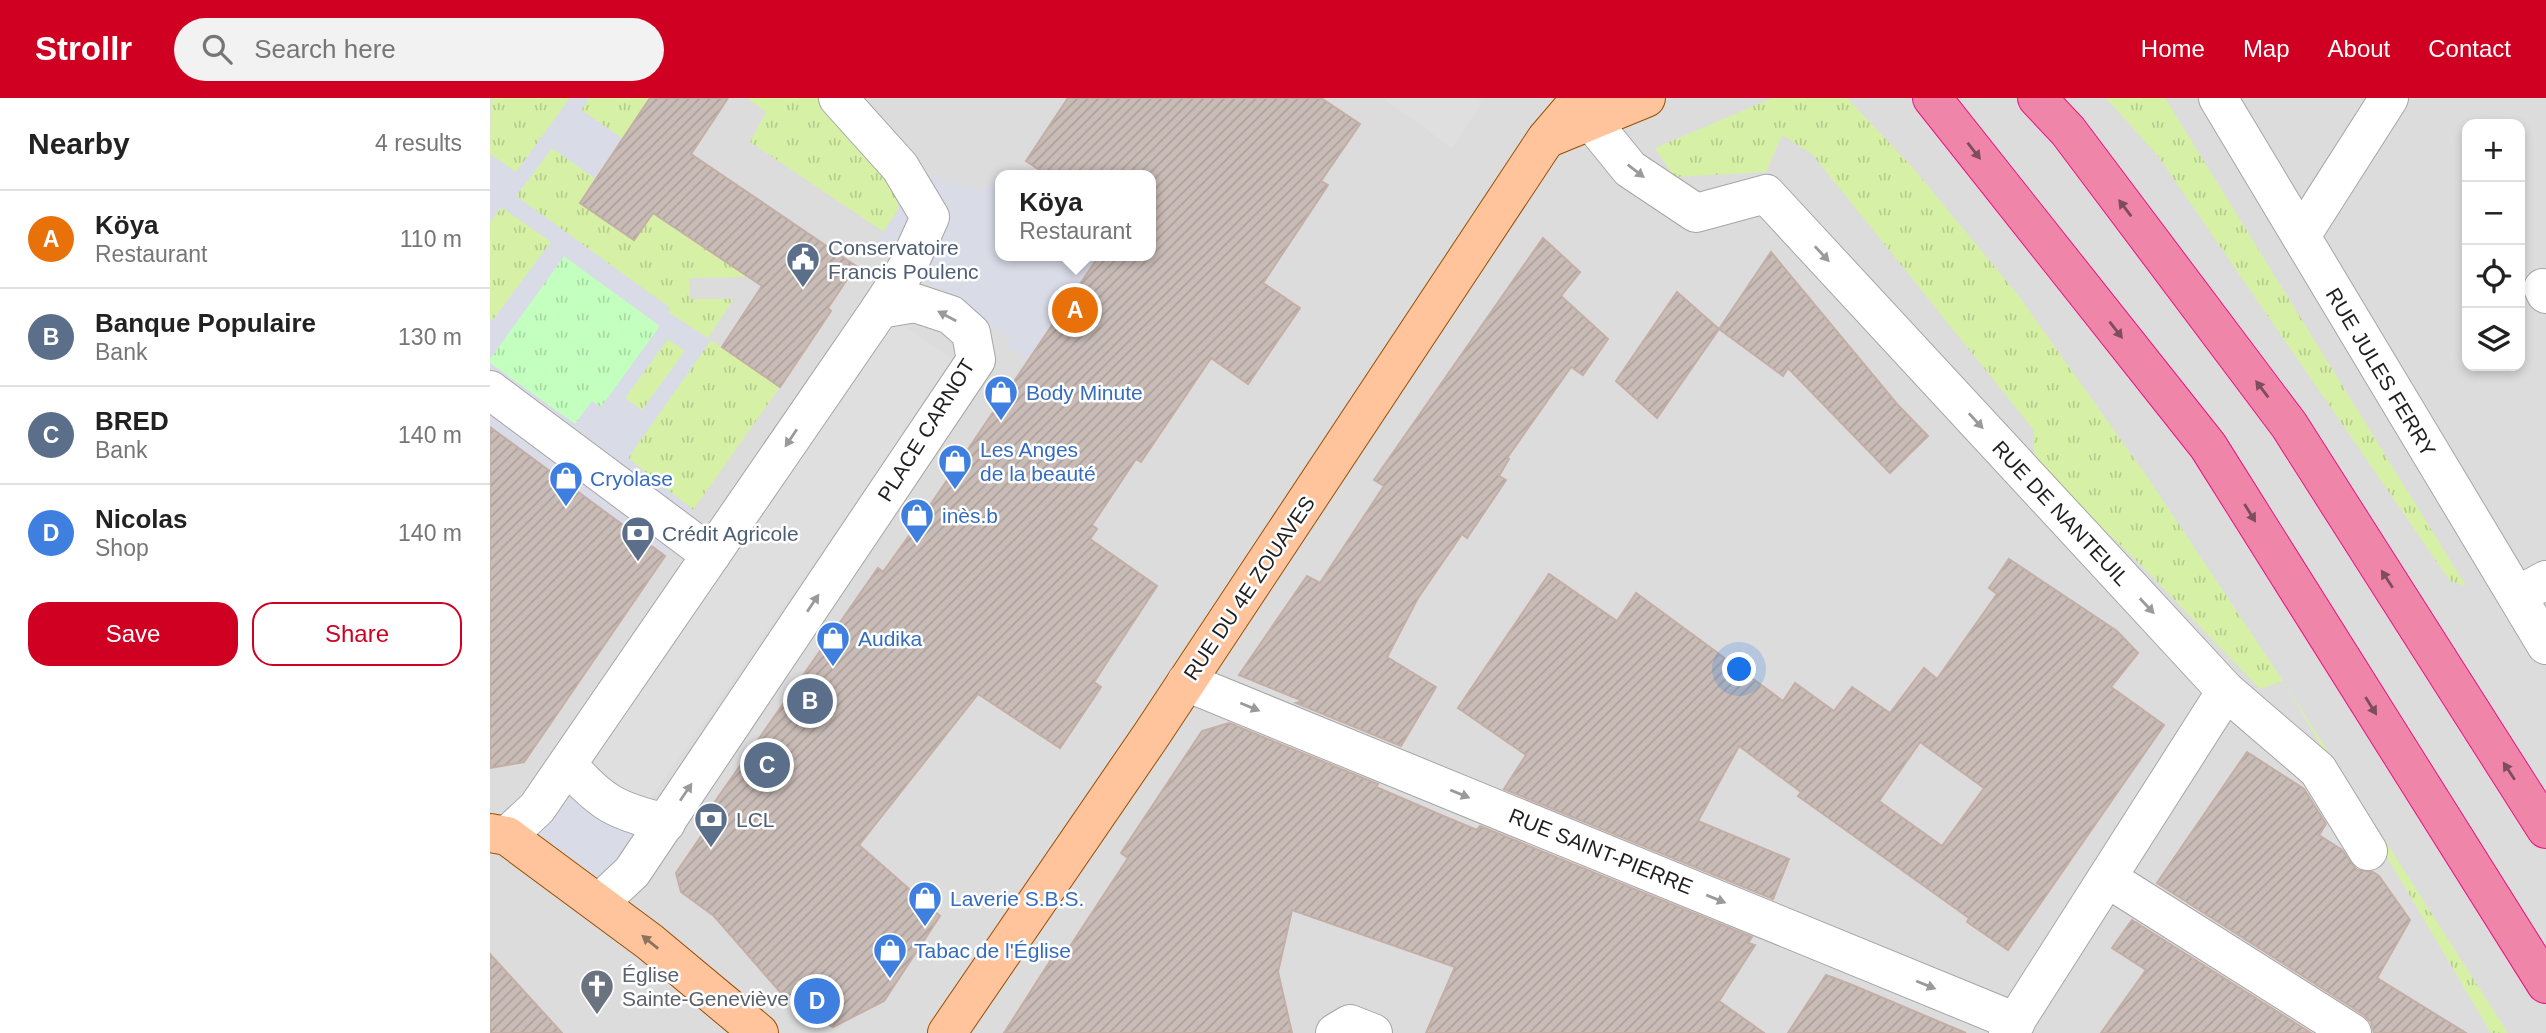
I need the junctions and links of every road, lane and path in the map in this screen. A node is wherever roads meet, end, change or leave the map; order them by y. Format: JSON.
{"nodes":[{"id":1,"x":838,"y":98,"type":"edge"},
{"id":2,"x":1646,"y":98,"type":"edge"},
{"id":3,"x":1932,"y":98,"type":"edge"},
{"id":4,"x":2037,"y":98,"type":"edge"},
{"id":5,"x":2218,"y":98,"type":"edge"},
{"id":6,"x":2389,"y":98,"type":"edge"},
{"id":7,"x":1586,"y":109,"type":"edge"},
{"id":8,"x":2301,"y":236,"type":"junction"},
{"id":9,"x":880,"y":309,"type":"junction"},
{"id":10,"x":490,"y":390,"type":"edge"},
{"id":11,"x":711,"y":555,"type":"junction"},
{"id":12,"x":2532,"y":588,"type":"edge"},
{"id":13,"x":2546,"y":645,"type":"edge"},
{"id":14,"x":1186,"y":682,"type":"junction"},
{"id":15,"x":2226,"y":691,"type":"junction"},
{"id":16,"x":568,"y":765,"type":"junction"},
{"id":17,"x":666,"y":822,"type":"junction"},
{"id":18,"x":2546,"y":829,"type":"edge"},
{"id":19,"x":499,"y":835,"type":"edge"},
{"id":20,"x":2368,"y":851,"type":"dead end"},
{"id":21,"x":2107,"y":878,"type":"junction"},
{"id":22,"x":599,"y":903,"type":"junction"},
{"id":23,"x":2546,"y":985,"type":"edge"},
{"id":24,"x":2012,"y":1027,"type":"edge"},
{"id":25,"x":759,"y":1033,"type":"edge"},
{"id":26,"x":947,"y":1033,"type":"edge"},
{"id":27,"x":1335,"y":1033,"type":"edge"},
{"id":28,"x":1373,"y":1033,"type":"edge"},
{"id":29,"x":2352,"y":1033,"type":"edge"}],
"edges":[{"from":1,"to":9,"type":"street"},
{"from":2,"to":7,"type":"main road","name":"RUE DU 4E ZOUAVES"},
{"from":3,"to":23,"type":"highway","one_way":true},
{"from":18,"to":4,"type":"highway","one_way":true},
{"from":5,"to":8,"type":"street","name":"RUE JULES FERRY"},
{"from":6,"to":8,"type":"street"},
{"from":7,"to":14,"type":"main road","name":"RUE DU 4E ZOUAVES"},
{"from":7,"to":15,"type":"street","name":"RUE DE NANTEUIL","one_way":true},
{"from":8,"to":12,"type":"street","name":"RUE JULES FERRY"},
{"from":9,"to":11,"type":"street","one_way":true},
{"from":17,"to":9,"type":"street","name":"PLACE CARNOT","one_way":true},
{"from":10,"to":11,"type":"street"},
{"from":11,"to":16,"type":"street"},
{"from":12,"to":13,"type":"street","name":"RUE JULES FERRY"},
{"from":14,"to":24,"type":"street","name":"RUE SAINT-PIERRE","one_way":true},
{"from":14,"to":26,"type":"main road","name":"RUE DU 4E ZOUAVES"},
{"from":15,"to":20,"type":"street"},
{"from":15,"to":21,"type":"street"},
{"from":16,"to":17,"type":"street"},
{"from":16,"to":19,"type":"street"},
{"from":17,"to":22,"type":"street","name":"PLACE CARNOT"},
{"from":19,"to":22,"type":"main road"},
{"from":21,"to":24,"type":"street"},
{"from":21,"to":29,"type":"street"},
{"from":25,"to":22,"type":"main road","one_way":true},
{"from":27,"to":28,"type":"street"}]}
